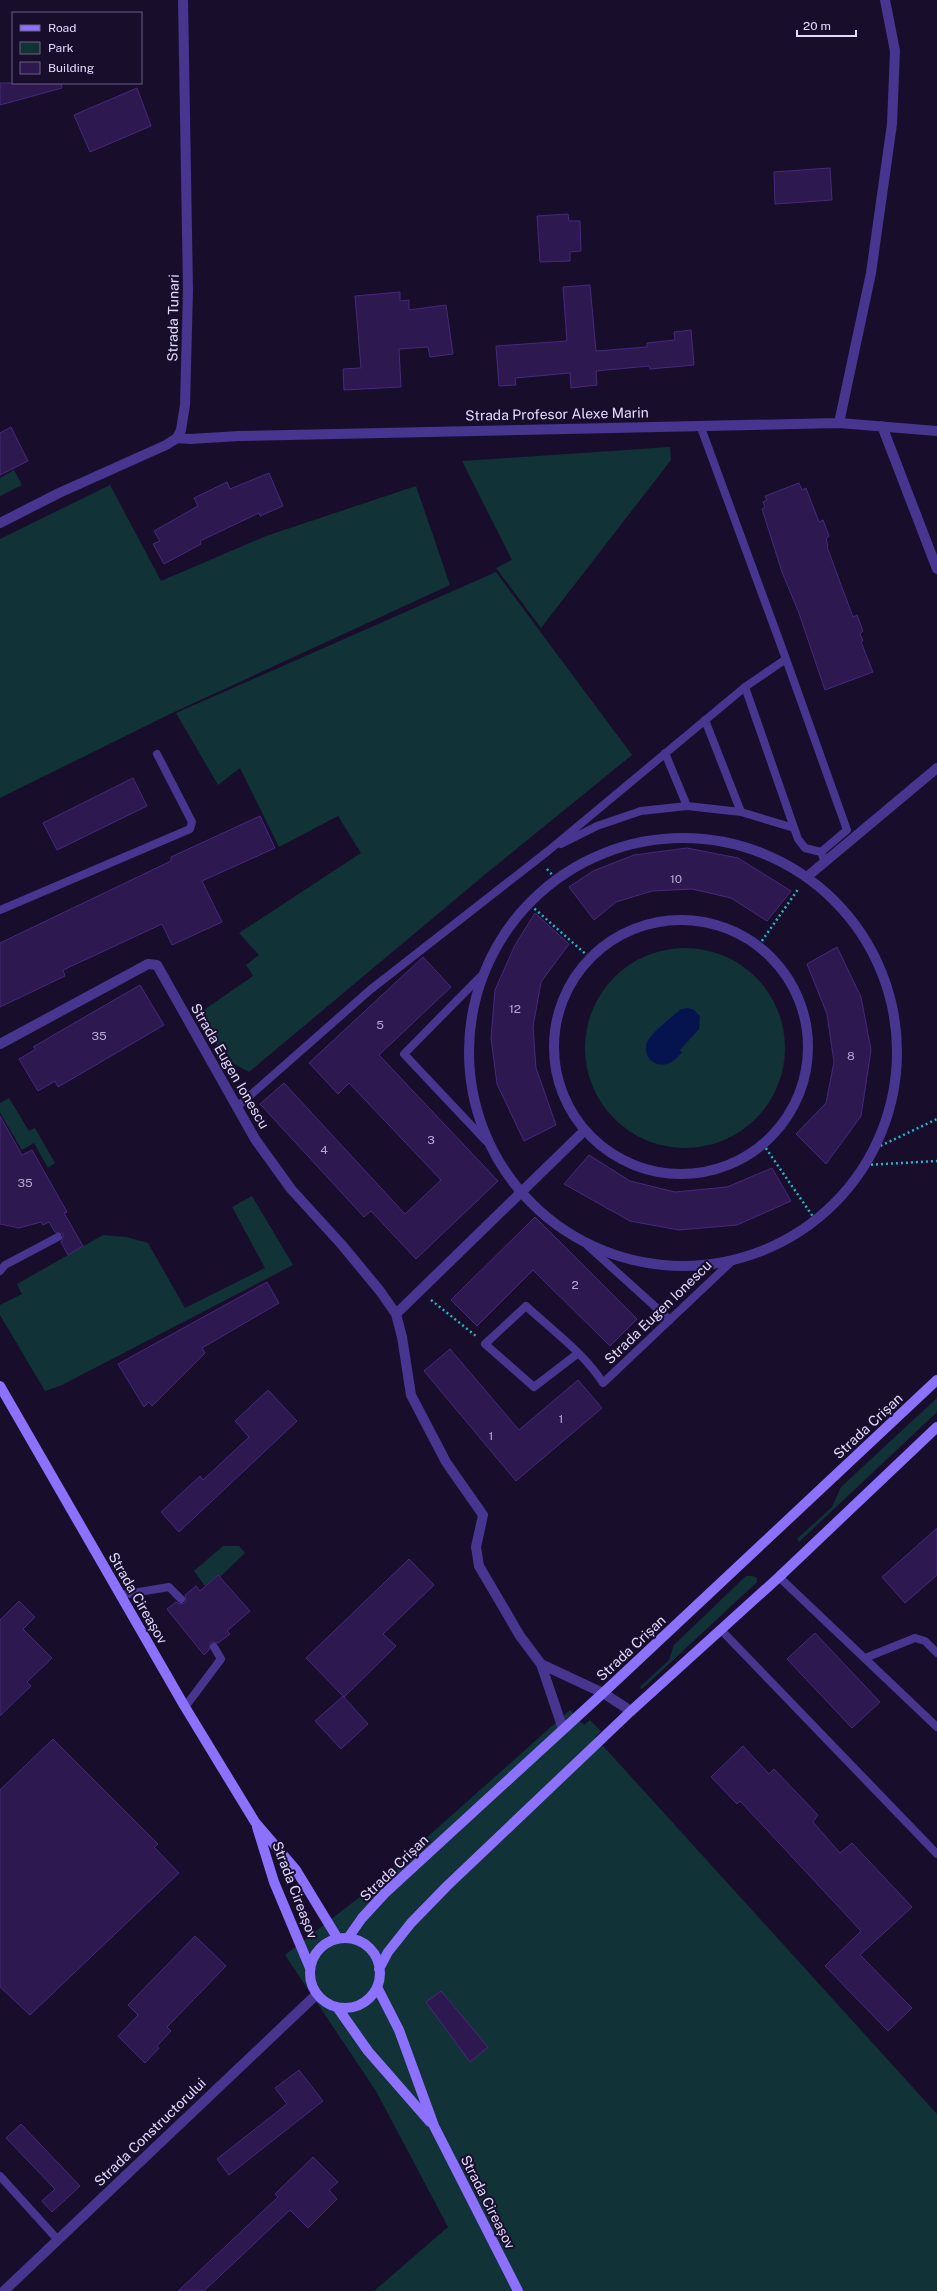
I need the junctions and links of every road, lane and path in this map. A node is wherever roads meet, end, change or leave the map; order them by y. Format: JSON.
{"nodes":[{"id":1,"x":183,"y":0,"type":"edge"},
{"id":2,"x":885,"y":0,"type":"edge"},
{"id":3,"x":839,"y":423,"type":"junction"},
{"id":4,"x":700,"y":425,"type":"junction"},
{"id":5,"x":882,"y":426,"type":"junction"},
{"id":6,"x":937,"y":430,"type":"edge"},
{"id":7,"x":177,"y":438,"type":"junction"},
{"id":8,"x":0,"y":523,"type":"edge"},
{"id":9,"x":937,"y":569,"type":"edge"},
{"id":10,"x":786,"y":659,"type":"junction"},
{"id":11,"x":745,"y":687,"type":"junction"},
{"id":12,"x":705,"y":720,"type":"junction"},
{"id":13,"x":665,"y":753,"type":"junction"},
{"id":14,"x":157,"y":754,"type":"dead end"},
{"id":15,"x":937,"y":768,"type":"edge"},
{"id":16,"x":687,"y":806,"type":"junction"},
{"id":17,"x":741,"y":812,"type":"junction"},
{"id":18,"x":794,"y":828,"type":"junction"},
{"id":19,"x":548,"y":851,"type":"junction"},
{"id":20,"x":823,"y":857,"type":"junction"},
{"id":21,"x":808,"y":876,"type":"junction"},
{"id":22,"x":527,"y":902,"type":"junction"},
{"id":23,"x":0,"y":910,"type":"edge"},
{"id":24,"x":759,"y":945,"type":"junction"},
{"id":25,"x":590,"y":957,"type":"junction"},
{"id":26,"x":480,"y":977,"type":"junction"},
{"id":27,"x":0,"y":1044,"type":"edge"},
{"id":28,"x":237,"y":1107,"type":"junction"},
{"id":29,"x":937,"y":1119,"type":"edge"},
{"id":30,"x":584,"y":1131,"type":"junction"},
{"id":31,"x":486,"y":1141,"type":"junction"},
{"id":32,"x":763,"y":1144,"type":"junction"},
{"id":33,"x":876,"y":1148,"type":"junction"},
{"id":34,"x":937,"y":1161,"type":"edge"},
{"id":35,"x":866,"y":1165,"type":"junction"},
{"id":36,"x":520,"y":1193,"type":"junction"},
{"id":37,"x":816,"y":1220,"type":"junction"},
{"id":38,"x":58,"y":1237,"type":"dead end"},
{"id":39,"x":587,"y":1245,"type":"junction"},
{"id":40,"x":732,"y":1261,"type":"junction"},
{"id":41,"x":0,"y":1271,"type":"edge"},
{"id":42,"x":420,"y":1291,"type":"junction"},
{"id":43,"x":396,"y":1314,"type":"junction"},
{"id":44,"x":670,"y":1320,"type":"junction"},
{"id":45,"x":485,"y":1344,"type":"junction"},
{"id":46,"x":577,"y":1354,"type":"junction"},
{"id":47,"x":937,"y":1380,"type":"edge"},
{"id":48,"x":0,"y":1386,"type":"edge"},
{"id":49,"x":937,"y":1427,"type":"edge"},
{"id":50,"x":779,"y":1577,"type":"junction"},
{"id":51,"x":121,"y":1595,"type":"junction"},
{"id":52,"x":181,"y":1599,"type":"dead end"},
{"id":53,"x":721,"y":1630,"type":"junction"},
{"id":54,"x":214,"y":1647,"type":"dead end"},
{"id":55,"x":937,"y":1653,"type":"edge"},
{"id":56,"x":865,"y":1658,"type":"junction"},
{"id":57,"x":541,"y":1664,"type":"junction"},
{"id":58,"x":603,"y":1693,"type":"junction"},
{"id":59,"x":185,"y":1707,"type":"junction"},
{"id":60,"x":631,"y":1711,"type":"junction"},
{"id":61,"x":937,"y":1728,"type":"edge"},
{"id":62,"x":563,"y":1729,"type":"junction"},
{"id":63,"x":255,"y":1822,"type":"junction"},
{"id":64,"x":937,"y":1854,"type":"edge"},
{"id":65,"x":343,"y":1939,"type":"junction"},
{"id":66,"x":310,"y":1968,"type":"junction"},
{"id":67,"x":379,"y":1969,"type":"junction"},
{"id":68,"x":377,"y":1987,"type":"junction"},
{"id":69,"x":316,"y":1994,"type":"junction"},
{"id":70,"x":337,"y":2007,"type":"junction"},
{"id":71,"x":434,"y":2126,"type":"junction"},
{"id":72,"x":0,"y":2176,"type":"edge"},
{"id":73,"x":58,"y":2240,"type":"junction"},
{"id":74,"x":4,"y":2291,"type":"edge"},
{"id":75,"x":518,"y":2291,"type":"edge"}],
"edges":[{"from":1,"to":7,"type":"street","name":"Strada Tunari"},
{"from":2,"to":3,"type":"street"},
{"from":3,"to":4,"type":"street","name":"Strada Profesor Alexe Marin"},
{"from":3,"to":5,"type":"street","name":"Strada Profesor Alexe Marin"},
{"from":4,"to":7,"type":"street","name":"Strada Profesor Alexe Marin"},
{"from":4,"to":10,"type":"lane"},
{"from":5,"to":6,"type":"street","name":"Strada Profesor Alexe Marin"},
{"from":5,"to":9,"type":"street"},
{"from":7,"to":8,"type":"street"},
{"from":10,"to":11,"type":"lane"},
{"from":10,"to":20,"type":"lane"},
{"from":11,"to":12,"type":"lane"},
{"from":11,"to":18,"type":"lane"},
{"from":12,"to":13,"type":"lane"},
{"from":12,"to":17,"type":"lane"},
{"from":13,"to":16,"type":"lane"},
{"from":13,"to":19,"type":"lane"},
{"from":14,"to":23,"type":"lane"},
{"from":15,"to":20,"type":"street"},
{"from":16,"to":17,"type":"lane"},
{"from":16,"to":19,"type":"lane"},
{"from":17,"to":18,"type":"lane"},
{"from":18,"to":20,"type":"lane"},
{"from":19,"to":28,"type":"lane"},
{"from":20,"to":21,"type":"street"},
{"from":21,"to":22,"type":"street","name":"Strada Eugen Ionescu"},
{"from":21,"to":24,"type":"path"},
{"from":21,"to":33,"type":"street","name":"Strada Eugen Ionescu"},
{"from":22,"to":25,"type":"path"},
{"from":22,"to":26,"type":"street","name":"Strada Eugen Ionescu"},
{"from":24,"to":25,"type":"street"},
{"from":24,"to":32,"type":"street"},
{"from":25,"to":30,"type":"street"},
{"from":26,"to":31,"type":"street","name":"Strada Eugen Ionescu"},
{"from":26,"to":31,"type":"lane"},
{"from":27,"to":28,"type":"street","name":"Strada Eugen Ionescu"},
{"from":28,"to":43,"type":"street","name":"Strada Eugen Ionescu"},
{"from":29,"to":33,"type":"path"},
{"from":30,"to":32,"type":"street"},
{"from":30,"to":36,"type":"street"},
{"from":31,"to":36,"type":"street","name":"Strada Eugen Ionescu"},
{"from":32,"to":37,"type":"path"},
{"from":33,"to":35,"type":"street","name":"Strada Eugen Ionescu"},
{"from":34,"to":35,"type":"path"},
{"from":35,"to":37,"type":"street","name":"Strada Eugen Ionescu"},
{"from":36,"to":39,"type":"street","name":"Strada Eugen Ionescu"},
{"from":36,"to":42,"type":"street"},
{"from":37,"to":40,"type":"street","name":"Strada Eugen Ionescu"},
{"from":38,"to":41,"type":"lane"},
{"from":39,"to":40,"type":"street","name":"Strada Eugen Ionescu"},
{"from":39,"to":44,"type":"lane"},
{"from":40,"to":44,"type":"lane","name":"Strada Eugen Ionescu"},
{"from":42,"to":43,"type":"street"},
{"from":42,"to":45,"type":"path"},
{"from":43,"to":57,"type":"street","name":"Strada Eugen Ionescu"},
{"from":44,"to":46,"type":"lane","name":"Strada Eugen Ionescu"},
{"from":45,"to":46,"type":"lane"},
{"from":45,"to":46,"type":"lane"},
{"from":47,"to":58,"type":"main road","name":"Strada Crișan"},
{"from":48,"to":51,"type":"main road","name":"Strada Cireașov"},
{"from":49,"to":50,"type":"main road"},
{"from":50,"to":53,"type":"main road"},
{"from":50,"to":56,"type":"lane"},
{"from":51,"to":52,"type":"lane"},
{"from":51,"to":59,"type":"main road","name":"Strada Cireașov"},
{"from":53,"to":60,"type":"main road"},
{"from":53,"to":64,"type":"lane"},
{"from":54,"to":59,"type":"lane"},
{"from":55,"to":56,"type":"lane"},
{"from":56,"to":61,"type":"lane"},
{"from":57,"to":58,"type":"street","name":"Strada Eugen Ionescu"},
{"from":57,"to":62,"type":"street","name":"Strada Eugen Ionescu"},
{"from":58,"to":60,"type":"street","name":"Strada Eugen Ionescu"},
{"from":58,"to":62,"type":"main road","name":"Strada Crișan"},
{"from":59,"to":63,"type":"main road","name":"Strada Cireașov"},
{"from":60,"to":67,"type":"main road"},
{"from":62,"to":65,"type":"main road","name":"Strada Crișan"},
{"from":63,"to":65,"type":"main road","name":"Strada Cireașov"},
{"from":63,"to":66,"type":"main road","name":"Strada Cireașov"},
{"from":65,"to":66,"type":"main road"},
{"from":65,"to":67,"type":"main road"},
{"from":66,"to":69,"type":"main road"},
{"from":67,"to":68,"type":"main road"},
{"from":68,"to":70,"type":"main road"},
{"from":68,"to":71,"type":"main road","name":"Strada Cireașov"},
{"from":69,"to":70,"type":"main road"},
{"from":69,"to":73,"type":"street","name":"Strada Constructorului"},
{"from":70,"to":71,"type":"main road","name":"Strada Cireașov"},
{"from":71,"to":75,"type":"main road","name":"Strada Cireașov"},
{"from":72,"to":73,"type":"lane"},
{"from":73,"to":74,"type":"street","name":"Strada Constructorului"}]}
